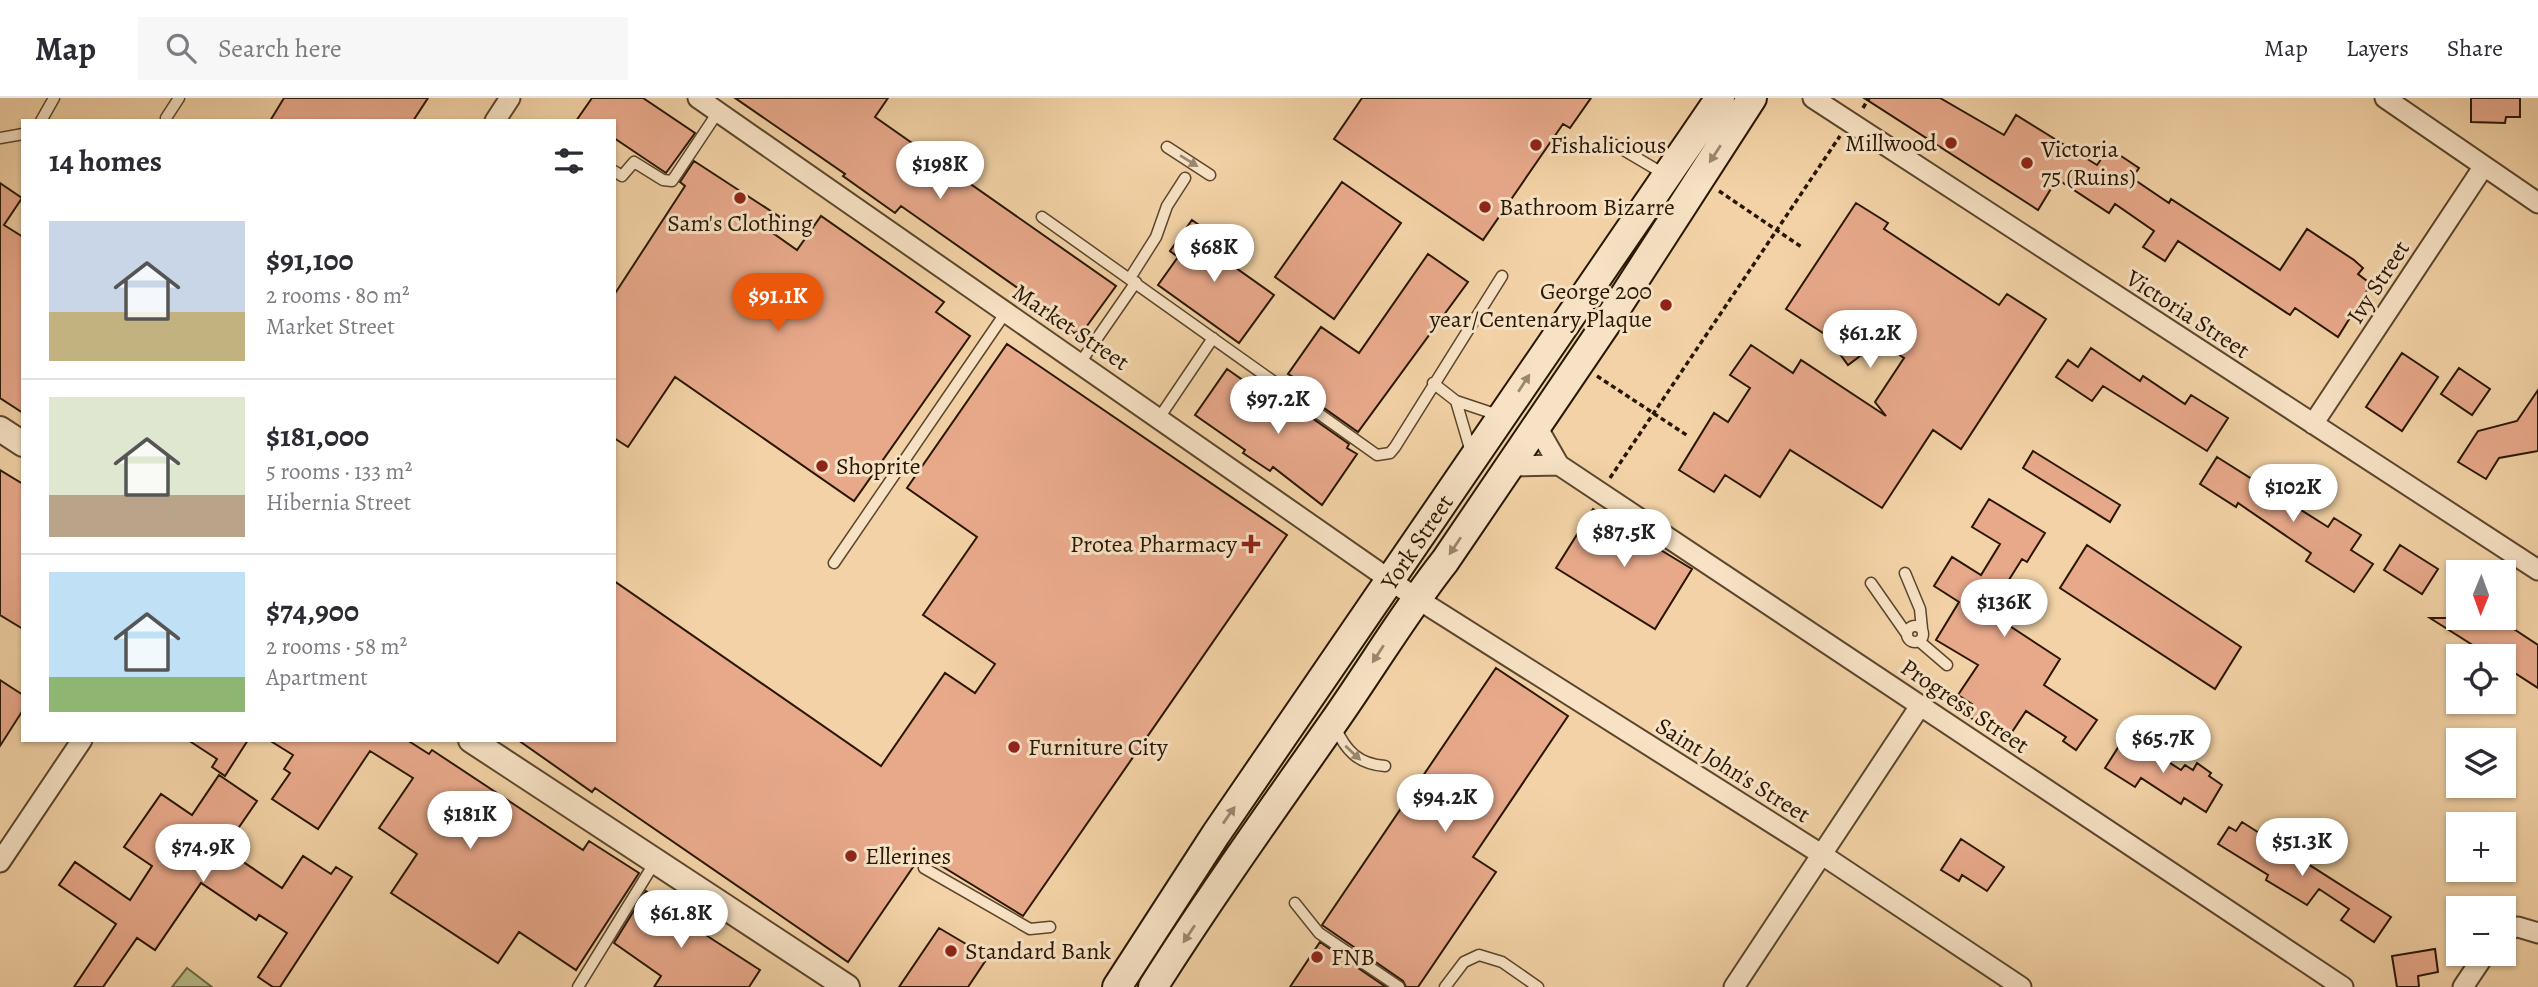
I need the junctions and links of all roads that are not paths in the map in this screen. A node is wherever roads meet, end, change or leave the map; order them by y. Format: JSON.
{"nodes":[{"id":1,"x":54,"y":98,"type":"edge"},
{"id":2,"x":179,"y":98,"type":"edge"},
{"id":3,"x":510,"y":98,"type":"edge"},
{"id":4,"x":698,"y":98,"type":"edge"},
{"id":5,"x":1720,"y":98,"type":"edge"},
{"id":6,"x":1752,"y":98,"type":"edge"},
{"id":7,"x":1813,"y":98,"type":"edge"},
{"id":8,"x":2385,"y":98,"type":"edge"},
{"id":9,"x":718,"y":112,"type":"junction"},
{"id":10,"x":166,"y":118,"type":"dead end"},
{"id":11,"x":43,"y":119,"type":"edge"},
{"id":12,"x":496,"y":119,"type":"edge"},
{"id":13,"x":21,"y":134,"type":"edge"},
{"id":14,"x":0,"y":138,"type":"edge"},
{"id":15,"x":1615,"y":145,"type":"dead end"},
{"id":16,"x":1167,"y":147,"type":"dead end"},
{"id":17,"x":2484,"y":166,"type":"junction"},
{"id":18,"x":616,"y":172,"type":"edge"},
{"id":19,"x":1210,"y":175,"type":"dead end"},
{"id":20,"x":1668,"y":175,"type":"junction"},
{"id":21,"x":1185,"y":178,"type":"dead end"},
{"id":22,"x":2538,"y":202,"type":"edge"},
{"id":23,"x":1042,"y":217,"type":"dead end"},
{"id":24,"x":1502,"y":276,"type":"dead end"},
{"id":25,"x":1133,"y":280,"type":"junction"},
{"id":26,"x":1006,"y":312,"type":"junction"},
{"id":27,"x":1213,"y":338,"type":"junction"},
{"id":28,"x":1080,"y":363,"type":"junction"},
{"id":29,"x":1433,"y":383,"type":"junction"},
{"id":30,"x":1456,"y":401,"type":"junction"},
{"id":31,"x":1503,"y":416,"type":"junction"},
{"id":32,"x":1159,"y":418,"type":"junction"},
{"id":33,"x":2314,"y":424,"type":"junction"},
{"id":34,"x":1536,"y":425,"type":"junction"},
{"id":35,"x":0,"y":429,"type":"edge"},
{"id":36,"x":21,"y":443,"type":"edge"},
{"id":37,"x":1472,"y":460,"type":"junction"},
{"id":38,"x":1559,"y":465,"type":"junction"},
{"id":39,"x":1509,"y":466,"type":"junction"},
{"id":40,"x":834,"y":563,"type":"dead end"},
{"id":41,"x":2538,"y":570,"type":"edge"},
{"id":42,"x":1905,"y":573,"type":"dead end"},
{"id":43,"x":1392,"y":580,"type":"junction"},
{"id":44,"x":1871,"y":583,"type":"dead end"},
{"id":45,"x":1416,"y":598,"type":"junction"},
{"id":46,"x":1922,"y":629,"type":"junction"},
{"id":47,"x":1906,"y":633,"type":"junction"},
{"id":48,"x":1919,"y":641,"type":"junction"},
{"id":49,"x":1947,"y":666,"type":"dead end"},
{"id":50,"x":1920,"y":706,"type":"junction"},
{"id":51,"x":1333,"y":723,"type":"junction"},
{"id":52,"x":81,"y":742,"type":"edge"},
{"id":53,"x":474,"y":742,"type":"edge"},
{"id":54,"x":1385,"y":766,"type":"dead end"},
{"id":55,"x":1821,"y":854,"type":"junction"},
{"id":56,"x":656,"y":861,"type":"junction"},
{"id":57,"x":0,"y":862,"type":"edge"},
{"id":58,"x":925,"y":868,"type":"dead end"},
{"id":59,"x":1295,"y":903,"type":"dead end"},
{"id":60,"x":1050,"y":927,"type":"dead end"},
{"id":61,"x":2516,"y":927,"type":"edge"},
{"id":62,"x":2538,"y":933,"type":"edge"},
{"id":63,"x":2477,"y":966,"type":"edge"},
{"id":64,"x":578,"y":987,"type":"edge"},
{"id":65,"x":847,"y":987,"type":"edge"},
{"id":66,"x":1116,"y":987,"type":"edge"},
{"id":67,"x":1153,"y":987,"type":"edge"},
{"id":68,"x":1399,"y":987,"type":"edge"},
{"id":69,"x":1445,"y":987,"type":"edge"},
{"id":70,"x":1538,"y":987,"type":"edge"},
{"id":71,"x":1734,"y":987,"type":"edge"},
{"id":72,"x":2021,"y":987,"type":"edge"},
{"id":73,"x":2343,"y":987,"type":"edge"},
{"id":74,"x":2463,"y":987,"type":"edge"}],
"edges":[{"from":1,"to":11,"type":"lane"},
{"from":2,"to":10,"type":"lane"},
{"from":3,"to":12,"type":"street"},
{"from":4,"to":9,"type":"street","name":"Market Street"},
{"from":5,"to":20,"type":"main road","name":"York Street"},
{"from":6,"to":34,"type":"main road","name":"York Street","one_way":true},
{"from":7,"to":33,"type":"street","name":"Victoria Street"},
{"from":8,"to":17,"type":"street"},
{"from":9,"to":18,"type":"lane"},
{"from":9,"to":26,"type":"street","name":"Market Street"},
{"from":13,"to":14,"type":"lane"},
{"from":15,"to":20,"type":"lane"},
{"from":16,"to":19,"type":"lane","one_way":true},
{"from":17,"to":22,"type":"street"},
{"from":17,"to":33,"type":"street","name":"Ivy Street"},
{"from":31,"to":20,"type":"main road","name":"York Street","one_way":true},
{"from":21,"to":25,"type":"lane"},
{"from":23,"to":25,"type":"lane"},
{"from":24,"to":29,"type":"lane"},
{"from":25,"to":27,"type":"lane"},
{"from":25,"to":28,"type":"lane"},
{"from":26,"to":28,"type":"street","name":"Market Street"},
{"from":26,"to":40,"type":"lane"},
{"from":27,"to":29,"type":"lane"},
{"from":27,"to":32,"type":"lane"},
{"from":28,"to":32,"type":"street","name":"Market Street"},
{"from":29,"to":30,"type":"lane"},
{"from":30,"to":31,"type":"lane"},
{"from":30,"to":37,"type":"lane"},
{"from":31,"to":37,"type":"main road","name":"York Street"},
{"from":32,"to":43,"type":"street","name":"Market Street"},
{"from":33,"to":41,"type":"street","name":"Victoria Street"},
{"from":34,"to":38,"type":"street","name":"Progress Street"},
{"from":34,"to":39,"type":"main road","name":"York Street"},
{"from":35,"to":36,"type":"street"},
{"from":37,"to":43,"type":"main road","name":"York Street"},
{"from":38,"to":39,"type":"street"},
{"from":38,"to":50,"type":"street","name":"Progress Street"},
{"from":39,"to":45,"type":"main road","name":"York Street","one_way":true},
{"from":42,"to":46,"type":"lane"},
{"from":43,"to":45,"type":"street","name":"Market Street"},
{"from":66,"to":43,"type":"main road","name":"York Street","one_way":true},
{"from":44,"to":47,"type":"lane"},
{"from":45,"to":51,"type":"main road","name":"York Street","one_way":true},
{"from":45,"to":55,"type":"street","name":"Saint John's Street"},
{"from":46,"to":47,"type":"lane"},
{"from":46,"to":48,"type":"lane"},
{"from":47,"to":48,"type":"lane"},
{"from":48,"to":49,"type":"lane"},
{"from":50,"to":55,"type":"street"},
{"from":50,"to":73,"type":"street","name":"Progress Street"},
{"from":51,"to":54,"type":"lane","one_way":true},
{"from":51,"to":67,"type":"main road","name":"York Street","one_way":true},
{"from":52,"to":57,"type":"street"},
{"from":53,"to":56,"type":"street"},
{"from":55,"to":71,"type":"street"},
{"from":55,"to":72,"type":"street","name":"Saint John's Street"},
{"from":56,"to":64,"type":"lane"},
{"from":56,"to":65,"type":"street"},
{"from":58,"to":60,"type":"lane"},
{"from":59,"to":68,"type":"lane"},
{"from":61,"to":62,"type":"street"},
{"from":63,"to":74,"type":"street"},
{"from":69,"to":70,"type":"lane"}]}
